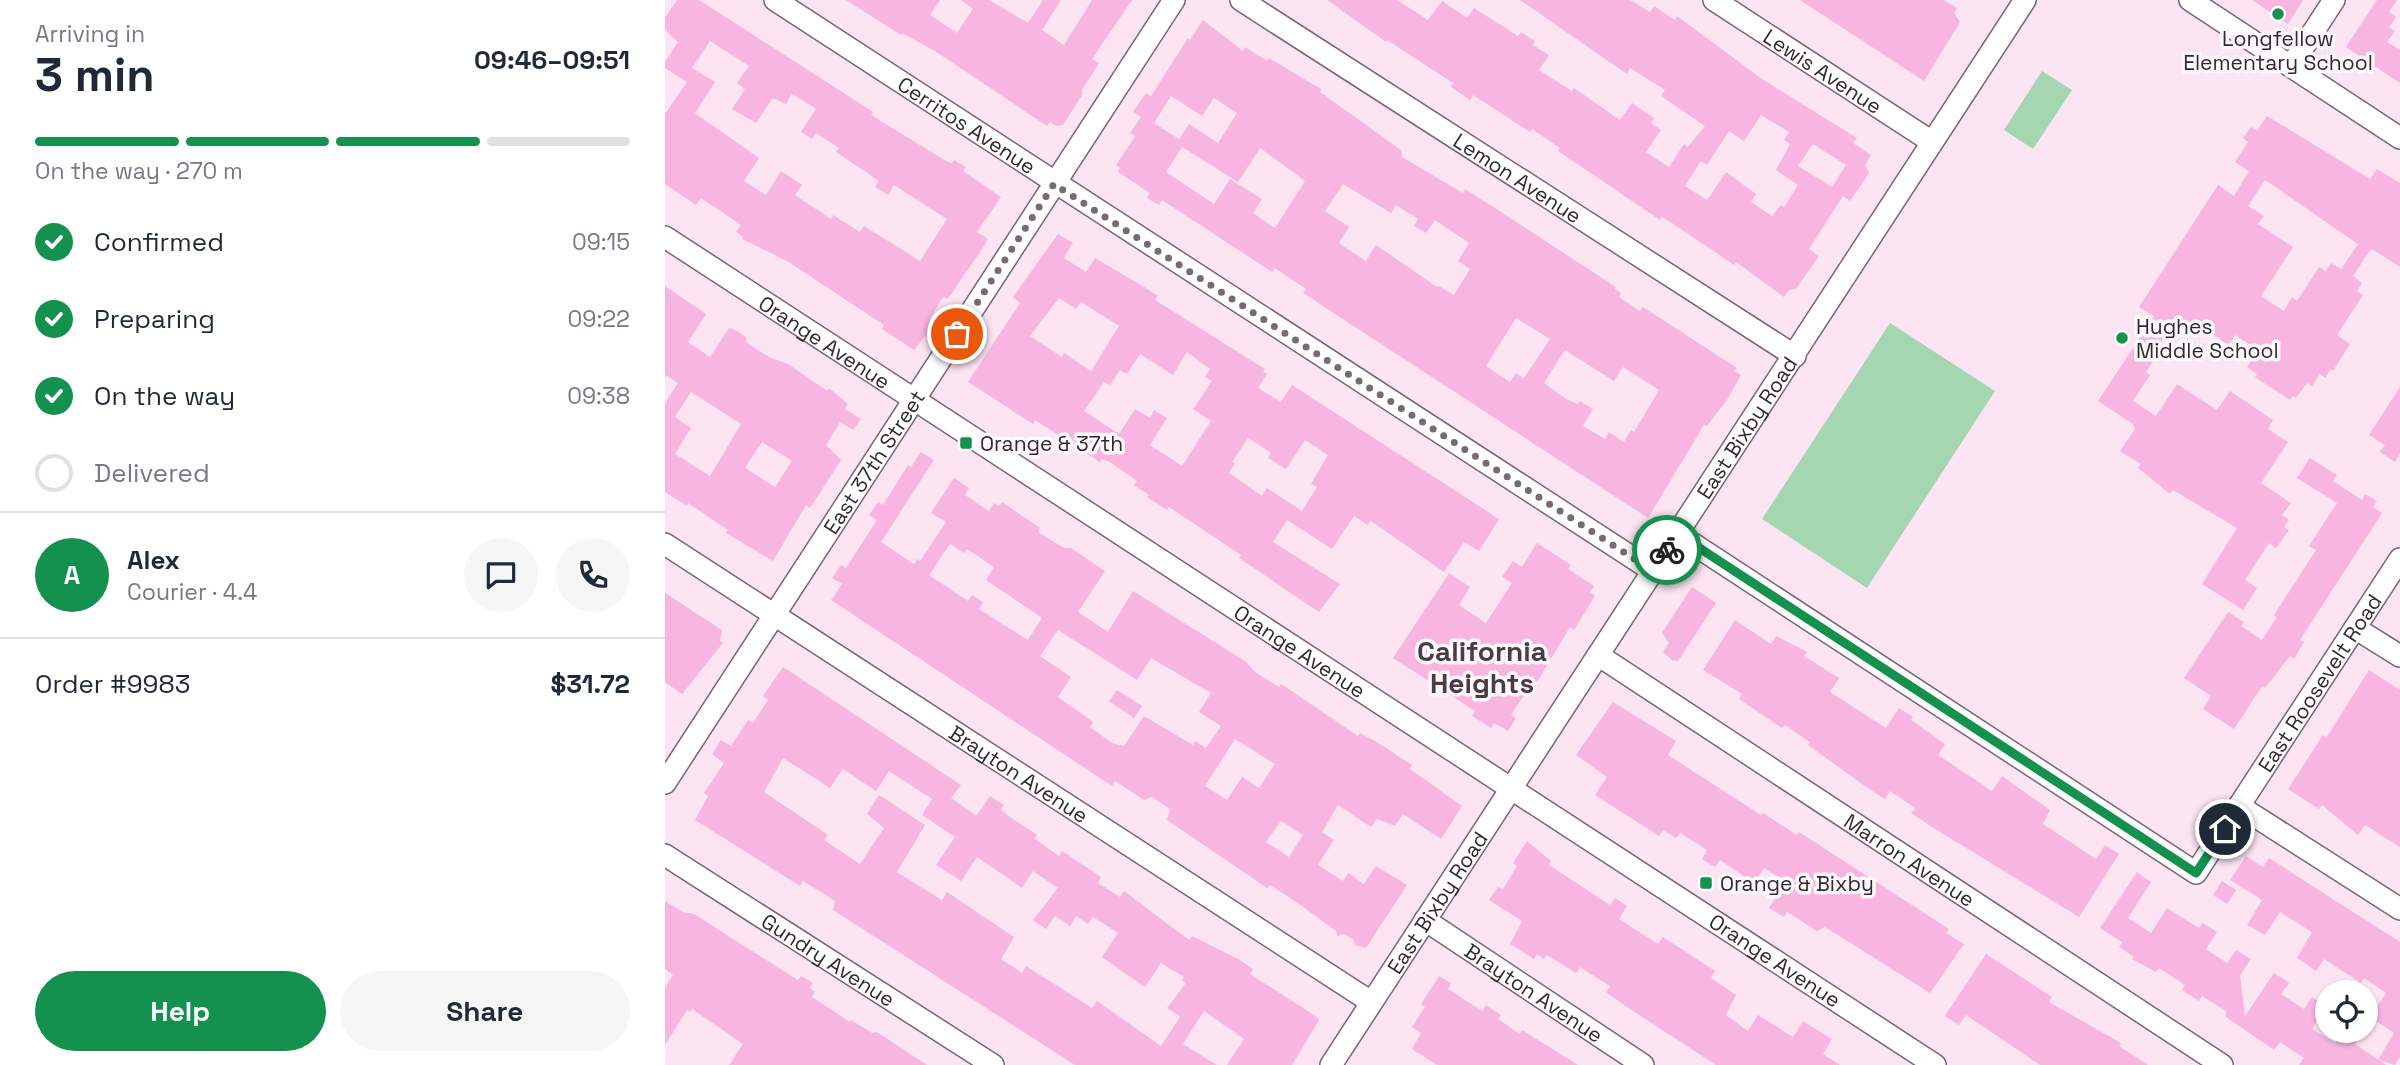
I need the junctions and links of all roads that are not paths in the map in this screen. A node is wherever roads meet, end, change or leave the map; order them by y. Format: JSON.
{"nodes":[{"id":1,"x":775,"y":0,"type":"edge"},
{"id":2,"x":1174,"y":0,"type":"edge"},
{"id":3,"x":1241,"y":0,"type":"edge"},
{"id":4,"x":1714,"y":0,"type":"edge"},
{"id":5,"x":2025,"y":0,"type":"edge"},
{"id":6,"x":2190,"y":0,"type":"edge"},
{"id":7,"x":2334,"y":0,"type":"edge"},
{"id":8,"x":2291,"y":66,"type":"junction"},
{"id":9,"x":2400,"y":138,"type":"edge"},
{"id":10,"x":1932,"y":142,"type":"junction"},
{"id":11,"x":1054,"y":184,"type":"junction"},
{"id":12,"x":665,"y":237,"type":"edge"},
{"id":13,"x":1795,"y":356,"type":"junction"},
{"id":14,"x":914,"y":400,"type":"junction"},
{"id":15,"x":1678,"y":534,"type":"junction"},
{"id":16,"x":665,"y":544,"type":"edge"},
{"id":17,"x":2400,"y":559,"type":"edge"},
{"id":18,"x":1653,"y":571,"type":"junction"},
{"id":19,"x":774,"y":615,"type":"junction"},
{"id":20,"x":2355,"y":628,"type":"junction"},
{"id":21,"x":1598,"y":655,"type":"junction"},
{"id":22,"x":2400,"y":656,"type":"edge"},
{"id":23,"x":665,"y":783,"type":"edge"},
{"id":24,"x":1512,"y":786,"type":"junction"},
{"id":25,"x":2239,"y":806,"type":"junction"},
{"id":26,"x":665,"y":855,"type":"edge"},
{"id":27,"x":2400,"y":909,"type":"edge"},
{"id":28,"x":1425,"y":920,"type":"junction"},
{"id":29,"x":1371,"y":1002,"type":"junction"},
{"id":30,"x":993,"y":1065,"type":"edge"},
{"id":31,"x":1331,"y":1065,"type":"edge"},
{"id":32,"x":1643,"y":1065,"type":"edge"},
{"id":33,"x":1935,"y":1065,"type":"edge"},
{"id":34,"x":2222,"y":1065,"type":"edge"}],
"edges":[{"from":1,"to":11,"type":"street","name":"Cerritos Avenue"},
{"from":2,"to":11,"type":"street","name":"East 37th Street"},
{"from":3,"to":13,"type":"street","name":"Lemon Avenue"},
{"from":4,"to":10,"type":"street","name":"Lewis Avenue"},
{"from":5,"to":10,"type":"street","name":"East Bixby Road"},
{"from":6,"to":8,"type":"street"},
{"from":7,"to":8,"type":"street"},
{"from":8,"to":9,"type":"street"},
{"from":10,"to":13,"type":"street","name":"East Bixby Road"},
{"from":11,"to":14,"type":"street","name":"East 37th Street"},
{"from":11,"to":18,"type":"street","name":"Cerritos Avenue"},
{"from":12,"to":14,"type":"street","name":"Orange Avenue"},
{"from":13,"to":15,"type":"street","name":"East Bixby Road"},
{"from":14,"to":19,"type":"street","name":"East 37th Street"},
{"from":14,"to":24,"type":"street","name":"Orange Avenue"},
{"from":15,"to":18,"type":"street","name":"East Bixby Road"},
{"from":15,"to":25,"type":"street"},
{"from":16,"to":19,"type":"street","name":"Brayton Avenue"},
{"from":17,"to":20,"type":"street","name":"East Roosevelt Road"},
{"from":18,"to":21,"type":"street","name":"East Bixby Road"},
{"from":19,"to":23,"type":"street","name":"East 37th Street"},
{"from":19,"to":29,"type":"street","name":"Brayton Avenue"},
{"from":20,"to":22,"type":"street"},
{"from":20,"to":25,"type":"street","name":"East Roosevelt Road"},
{"from":21,"to":24,"type":"street","name":"East Bixby Road"},
{"from":21,"to":34,"type":"street","name":"Marron Avenue"},
{"from":24,"to":28,"type":"street","name":"East Bixby Road"},
{"from":24,"to":33,"type":"street","name":"Orange Avenue"},
{"from":25,"to":27,"type":"street"},
{"from":26,"to":30,"type":"street","name":"Gundry Avenue"},
{"from":28,"to":29,"type":"street","name":"East Bixby Road"},
{"from":28,"to":32,"type":"street","name":"Brayton Avenue"},
{"from":29,"to":31,"type":"street","name":"East Bixby Road"}]}
